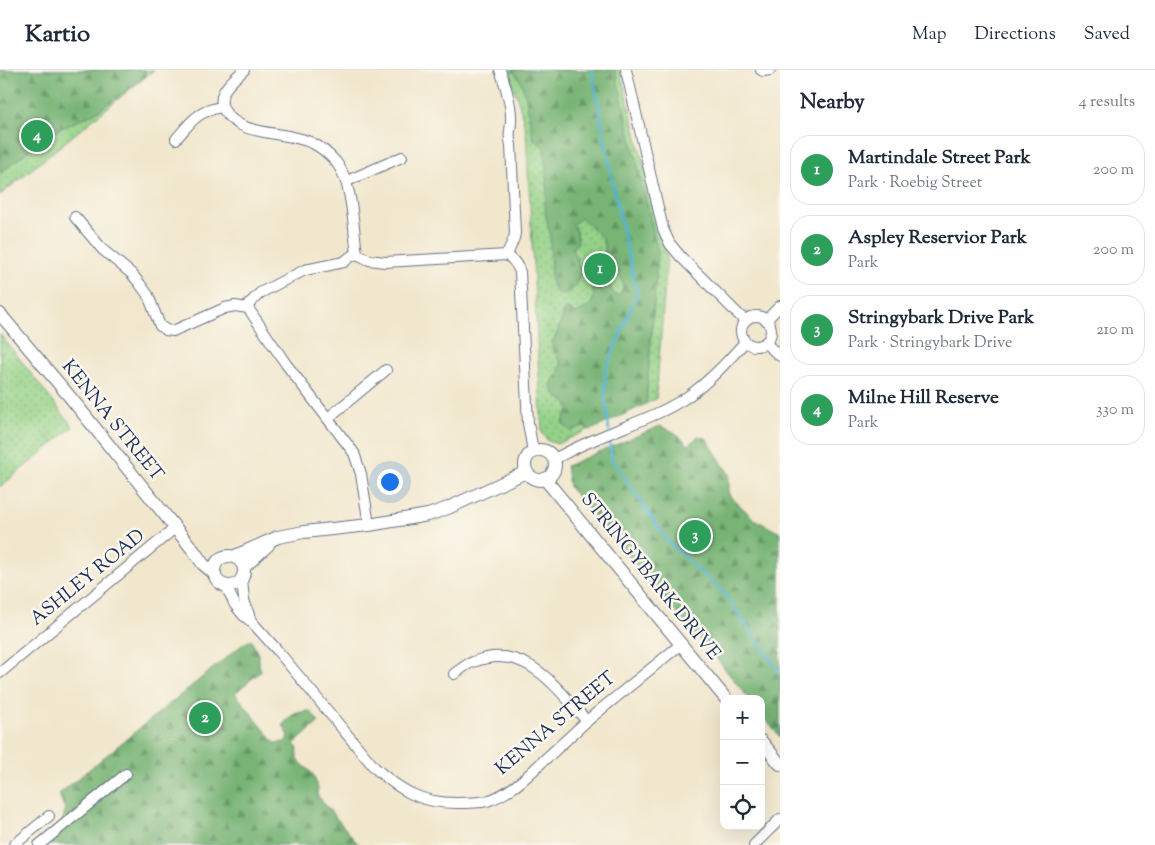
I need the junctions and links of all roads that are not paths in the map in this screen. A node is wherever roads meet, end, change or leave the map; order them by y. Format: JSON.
{"nodes":[{"id":1,"x":244,"y":70,"type":"edge"},
{"id":2,"x":500,"y":70,"type":"edge"},
{"id":3,"x":626,"y":70,"type":"edge"},
{"id":4,"x":761,"y":70,"type":"edge"},
{"id":5,"x":772,"y":70,"type":"edge"},
{"id":6,"x":780,"y":73,"type":"edge"},
{"id":7,"x":222,"y":107,"type":"junction"},
{"id":8,"x":176,"y":138,"type":"dead end"},
{"id":9,"x":402,"y":157,"type":"dead end"},
{"id":10,"x":347,"y":181,"type":"junction"},
{"id":11,"x":75,"y":217,"type":"dead end"},
{"id":12,"x":357,"y":254,"type":"junction"},
{"id":13,"x":507,"y":255,"type":"junction"},
{"id":14,"x":780,"y":306,"type":"edge"},
{"id":15,"x":248,"y":308,"type":"junction"},
{"id":16,"x":0,"y":314,"type":"edge"},
{"id":17,"x":766,"y":320,"type":"junction"},
{"id":18,"x":745,"y":321,"type":"junction"},
{"id":19,"x":745,"y":342,"type":"junction"},
{"id":20,"x":765,"y":342,"type":"junction"},
{"id":21,"x":780,"y":356,"type":"edge"},
{"id":22,"x":386,"y":370,"type":"dead end"},
{"id":23,"x":328,"y":418,"type":"junction"},
{"id":24,"x":533,"y":452,"type":"junction"},
{"id":25,"x":554,"y":459,"type":"junction"},
{"id":26,"x":526,"y":472,"type":"junction"},
{"id":27,"x":545,"y":480,"type":"junction"},
{"id":28,"x":369,"y":525,"type":"junction"},
{"id":29,"x":175,"y":528,"type":"junction"},
{"id":30,"x":278,"y":537,"type":"junction"},
{"id":31,"x":194,"y":551,"type":"junction"},
{"id":32,"x":233,"y":557,"type":"junction"},
{"id":33,"x":220,"y":560,"type":"junction"},
{"id":34,"x":243,"y":573,"type":"junction"},
{"id":35,"x":215,"y":574,"type":"junction"},
{"id":36,"x":226,"y":586,"type":"junction"},
{"id":37,"x":252,"y":622,"type":"junction"},
{"id":38,"x":681,"y":644,"type":"junction"},
{"id":39,"x":0,"y":673,"type":"edge"},
{"id":40,"x":454,"y":674,"type":"dead end"},
{"id":41,"x":723,"y":695,"type":"edge"},
{"id":42,"x":587,"y":722,"type":"junction"},
{"id":43,"x":765,"y":746,"type":"edge"},
{"id":44,"x":780,"y":764,"type":"edge"},
{"id":45,"x":126,"y":774,"type":"dead end"},
{"id":46,"x":49,"y":816,"type":"dead end"},
{"id":47,"x":780,"y":819,"type":"edge"},
{"id":48,"x":14,"y":845,"type":"edge"},
{"id":49,"x":39,"y":845,"type":"edge"},
{"id":50,"x":754,"y":845,"type":"edge"}],
"edges":[{"from":1,"to":7,"type":"street"},
{"from":2,"to":13,"type":"street"},
{"from":3,"to":18,"type":"street"},
{"from":4,"to":5,"type":"street"},
{"from":5,"to":6,"type":"street"},
{"from":7,"to":8,"type":"street"},
{"from":7,"to":10,"type":"street"},
{"from":9,"to":10,"type":"street"},
{"from":10,"to":12,"type":"street"},
{"from":11,"to":15,"type":"street"},
{"from":12,"to":13,"type":"street"},
{"from":12,"to":15,"type":"street"},
{"from":13,"to":24,"type":"street"},
{"from":14,"to":17,"type":"street"},
{"from":15,"to":23,"type":"street"},
{"from":16,"to":29,"type":"street","name":"KENNA STREET"},
{"from":17,"to":18,"type":"street"},
{"from":17,"to":20,"type":"street"},
{"from":18,"to":19,"type":"street"},
{"from":19,"to":20,"type":"street"},
{"from":19,"to":25,"type":"street"},
{"from":20,"to":21,"type":"street"},
{"from":22,"to":23,"type":"street"},
{"from":23,"to":28,"type":"street"},
{"from":24,"to":25,"type":"street"},
{"from":24,"to":26,"type":"street"},
{"from":25,"to":27,"type":"street"},
{"from":26,"to":27,"type":"street","name":"STRINGYBARK DRIVE"},
{"from":26,"to":28,"type":"street"},
{"from":27,"to":38,"type":"street","name":"STRINGYBARK DRIVE"},
{"from":28,"to":30,"type":"street"},
{"from":29,"to":31,"type":"street","name":"KENNA STREET"},
{"from":29,"to":39,"type":"street","name":"ASHLEY ROAD"},
{"from":30,"to":32,"type":"street"},
{"from":30,"to":34,"type":"street"},
{"from":31,"to":33,"type":"street"},
{"from":31,"to":35,"type":"street","name":"KENNA STREET"},
{"from":32,"to":33,"type":"street"},
{"from":32,"to":34,"type":"street"},
{"from":33,"to":35,"type":"street"},
{"from":34,"to":36,"type":"street"},
{"from":34,"to":37,"type":"street","name":"KENNA STREET"},
{"from":35,"to":36,"type":"street","name":"KENNA STREET"},
{"from":36,"to":37,"type":"street","name":"KENNA STREET"},
{"from":37,"to":42,"type":"street","name":"KENNA STREET"},
{"from":38,"to":41,"type":"street","name":"STRINGYBARK DRIVE"},
{"from":38,"to":42,"type":"street","name":"KENNA STREET"},
{"from":40,"to":42,"type":"street"},
{"from":43,"to":44,"type":"street"},
{"from":45,"to":49,"type":"street"},
{"from":46,"to":48,"type":"street"},
{"from":47,"to":50,"type":"street"}]}
